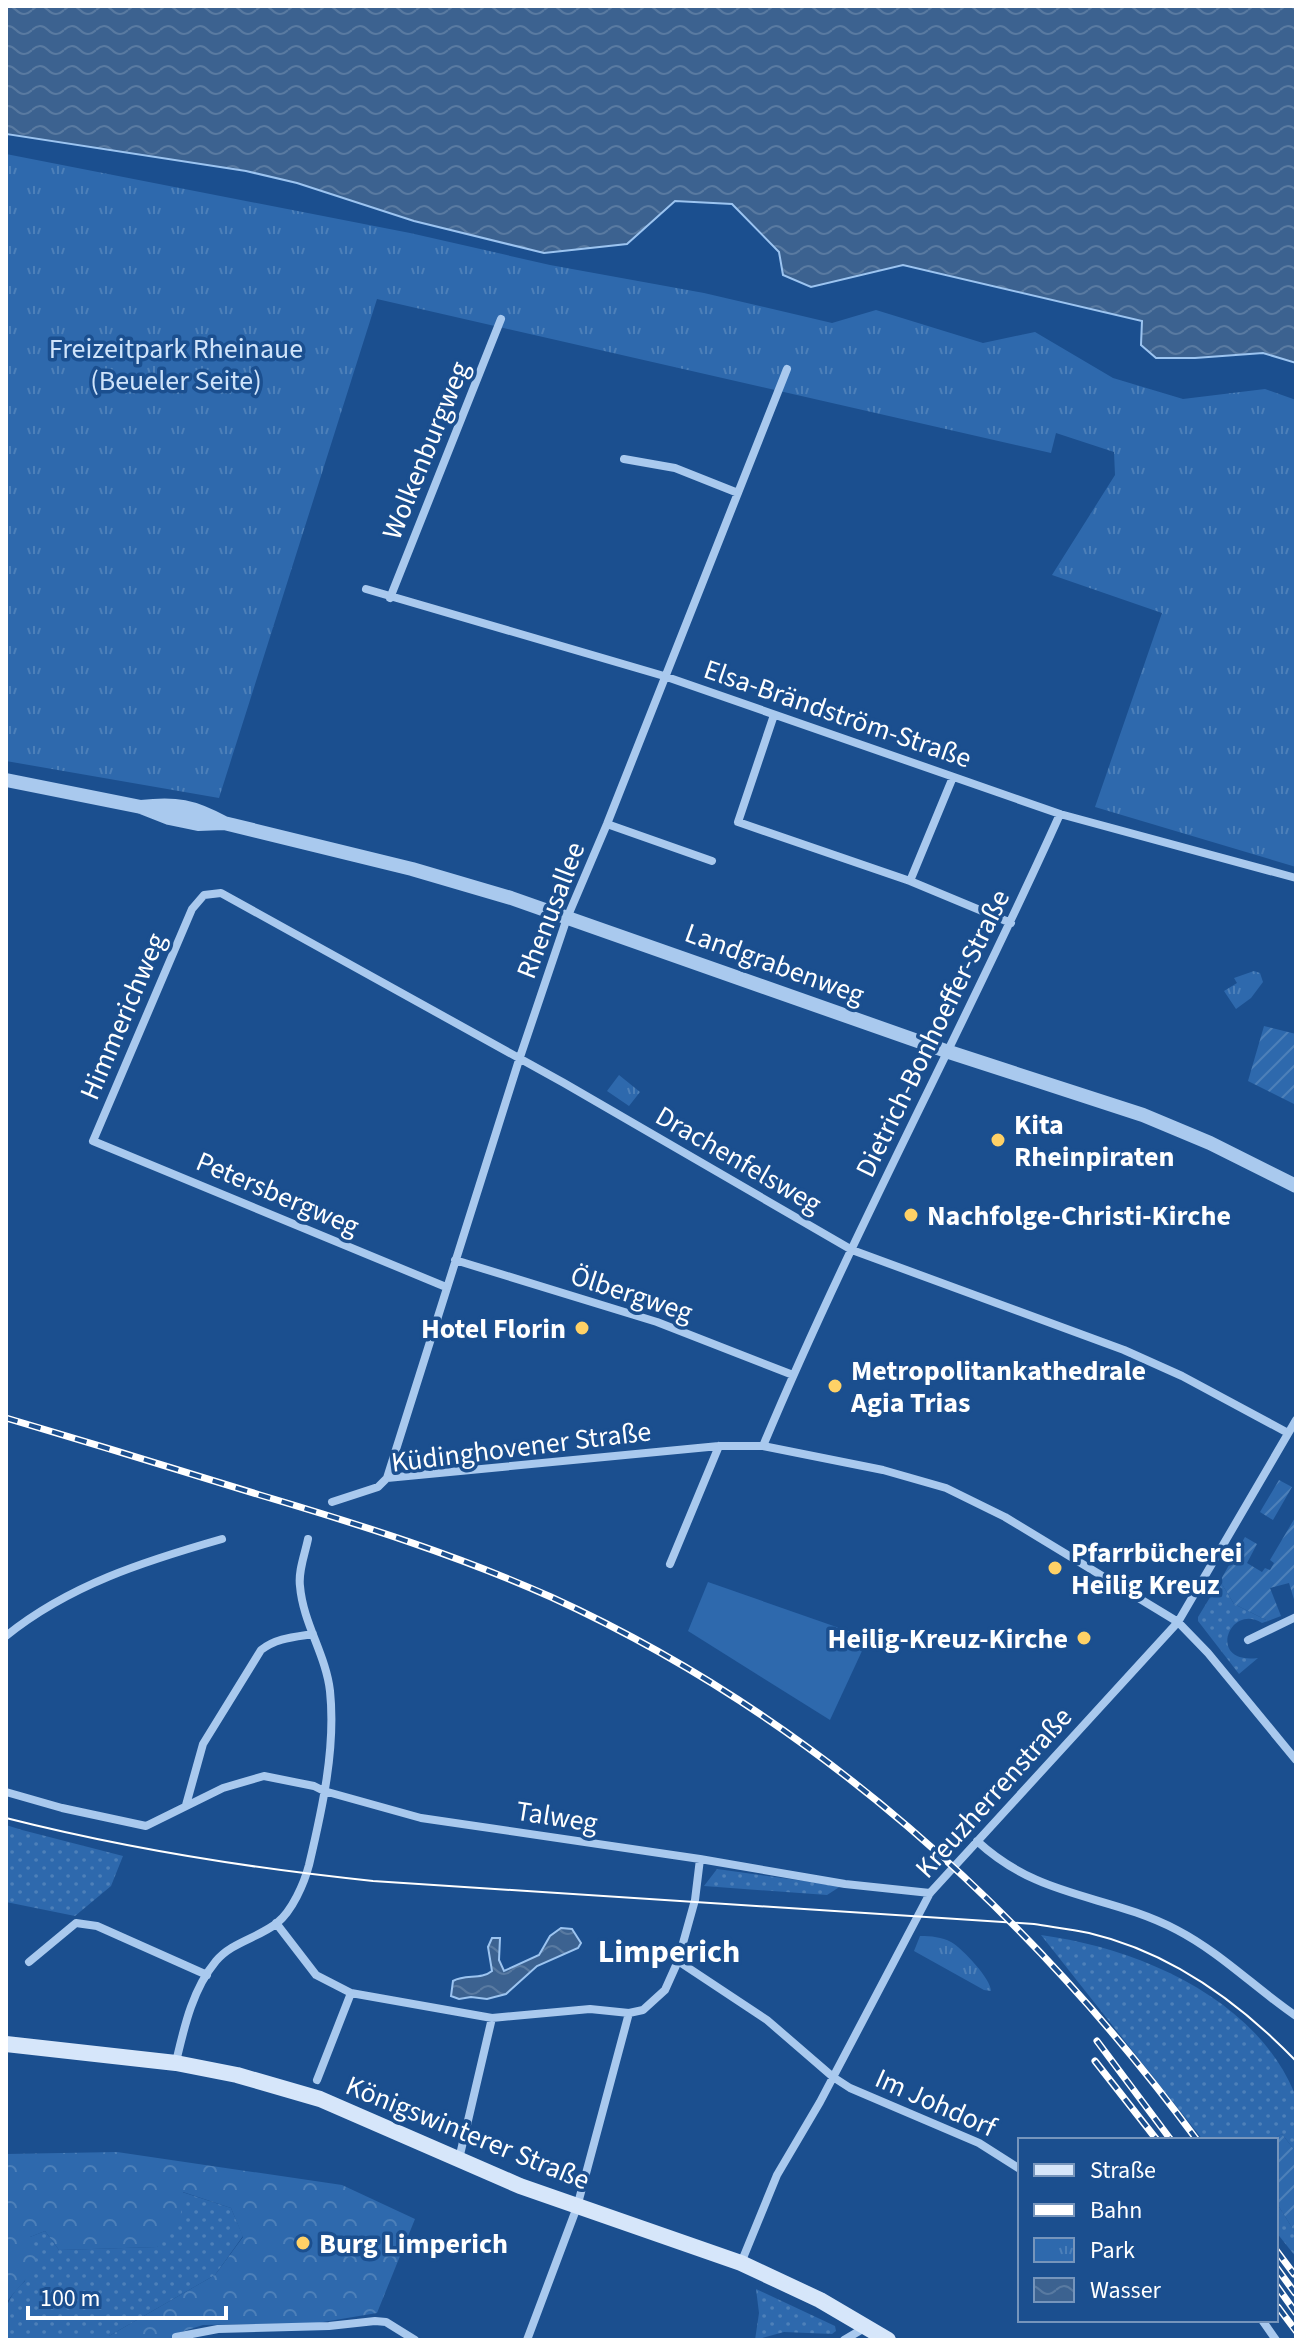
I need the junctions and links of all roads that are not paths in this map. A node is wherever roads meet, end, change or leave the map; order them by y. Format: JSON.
{"nodes":[{"id":1,"x":501,"y":319,"type":"dead end"},
{"id":2,"x":787,"y":369,"type":"dead end"},
{"id":3,"x":624,"y":459,"type":"dead end"},
{"id":4,"x":738,"y":493,"type":"junction"},
{"id":5,"x":366,"y":589,"type":"dead end"},
{"id":6,"x":390,"y":598,"type":"junction"},
{"id":7,"x":664,"y":676,"type":"junction"},
{"id":8,"x":774,"y":715,"type":"junction"},
{"id":9,"x":953,"y":777,"type":"junction"},
{"id":10,"x":6,"y":780,"type":"edge"},
{"id":11,"x":1060,"y":814,"type":"junction"},
{"id":12,"x":607,"y":824,"type":"junction"},
{"id":13,"x":712,"y":861,"type":"dead end"},
{"id":14,"x":1296,"y":878,"type":"edge"},
{"id":15,"x":910,"y":881,"type":"junction"},
{"id":16,"x":192,"y":909,"type":"joint"},
{"id":17,"x":567,"y":918,"type":"junction"},
{"id":18,"x":1011,"y":923,"type":"junction"},
{"id":19,"x":946,"y":1051,"type":"junction"},
{"id":20,"x":519,"y":1060,"type":"junction"},
{"id":21,"x":93,"y":1141,"type":"joint"},
{"id":22,"x":1296,"y":1186,"type":"edge"},
{"id":23,"x":852,"y":1250,"type":"junction"},
{"id":24,"x":455,"y":1260,"type":"junction"},
{"id":25,"x":446,"y":1287,"type":"junction"},
{"id":26,"x":793,"y":1375,"type":"junction"},
{"id":27,"x":1296,"y":1420,"type":"edge"},
{"id":28,"x":1288,"y":1433,"type":"junction"},
{"id":29,"x":719,"y":1446,"type":"junction"},
{"id":30,"x":763,"y":1446,"type":"junction"},
{"id":31,"x":387,"y":1478,"type":"junction"},
{"id":32,"x":332,"y":1502,"type":"dead end"},
{"id":33,"x":222,"y":1539,"type":"dead end"},
{"id":34,"x":308,"y":1539,"type":"dead end"},
{"id":35,"x":670,"y":1564,"type":"dead end"},
{"id":36,"x":1296,"y":1617,"type":"edge"},
{"id":37,"x":1178,"y":1622,"type":"junction"},
{"id":38,"x":313,"y":1634,"type":"junction"},
{"id":39,"x":6,"y":1636,"type":"edge"},
{"id":40,"x":1248,"y":1640,"type":"dead end"},
{"id":41,"x":1296,"y":1760,"type":"edge"},
{"id":42,"x":324,"y":1791,"type":"junction"},
{"id":43,"x":6,"y":1792,"type":"edge"},
{"id":44,"x":186,"y":1805,"type":"junction"},
{"id":45,"x":977,"y":1841,"type":"junction"},
{"id":46,"x":700,"y":1859,"type":"junction"},
{"id":47,"x":930,"y":1893,"type":"junction"},
{"id":48,"x":276,"y":1923,"type":"junction"},
{"id":49,"x":678,"y":1961,"type":"junction"},
{"id":50,"x":29,"y":1962,"type":"dead end"},
{"id":51,"x":207,"y":1975,"type":"junction"},
{"id":52,"x":351,"y":1993,"type":"junction"},
{"id":53,"x":629,"y":2013,"type":"junction"},
{"id":54,"x":1296,"y":2016,"type":"edge"},
{"id":55,"x":492,"y":2018,"type":"junction"},
{"id":56,"x":6,"y":2044,"type":"edge"},
{"id":57,"x":176,"y":2063,"type":"junction"},
{"id":58,"x":833,"y":2077,"type":"junction"},
{"id":59,"x":317,"y":2080,"type":"dead end"},
{"id":60,"x":459,"y":2160,"type":"junction"},
{"id":61,"x":1018,"y":2168,"type":"edge"},
{"id":62,"x":577,"y":2207,"type":"junction"},
{"id":63,"x":741,"y":2263,"type":"junction"},
{"id":64,"x":1263,"y":2322,"type":"edge"},
{"id":65,"x":866,"y":2327,"type":"junction"},
{"id":66,"x":176,"y":2337,"type":"dead end"},
{"id":67,"x":415,"y":2340,"type":"edge"},
{"id":68,"x":527,"y":2340,"type":"edge"},
{"id":69,"x":844,"y":2340,"type":"edge"},
{"id":70,"x":888,"y":2340,"type":"edge"},
{"id":71,"x":1276,"y":2340,"type":"edge"}],
"edges":[{"from":1,"to":6,"type":"street","name":"Wolkenburgweg"},
{"from":2,"to":4,"type":"street","name":"Rhenusallee"},
{"from":3,"to":4,"type":"street"},
{"from":4,"to":7,"type":"street","name":"Rhenusallee"},
{"from":5,"to":6,"type":"street","name":"Elsa-Brändström-Straße"},
{"from":6,"to":7,"type":"street","name":"Elsa-Brändström-Straße"},
{"from":7,"to":8,"type":"street","name":"Elsa-Brändström-Straße"},
{"from":7,"to":12,"type":"street","name":"Rhenusallee"},
{"from":8,"to":9,"type":"street","name":"Elsa-Brändström-Straße"},
{"from":8,"to":15,"type":"street"},
{"from":9,"to":11,"type":"street","name":"Elsa-Brändström-Straße"},
{"from":9,"to":15,"type":"street"},
{"from":10,"to":17,"type":"street","name":"Landgrabenweg"},
{"from":11,"to":14,"type":"street","name":"Elsa-Brändström-Straße"},
{"from":11,"to":18,"type":"street","name":"Dietrich-Bonhoeffer-Straße"},
{"from":12,"to":13,"type":"street"},
{"from":12,"to":17,"type":"street","name":"Rhenusallee"},
{"from":15,"to":18,"type":"street"},
{"from":16,"to":20,"type":"street","name":"Drachenfelsweg"},
{"from":16,"to":21,"type":"street","name":"Himmerichweg"},
{"from":17,"to":19,"type":"street","name":"Landgrabenweg"},
{"from":17,"to":20,"type":"street","name":"Rhenusallee"},
{"from":18,"to":19,"type":"street","name":"Dietrich-Bonhoeffer-Straße"},
{"from":19,"to":22,"type":"street","name":"Landgrabenweg"},
{"from":19,"to":23,"type":"street","name":"Dietrich-Bonhoeffer-Straße"},
{"from":20,"to":23,"type":"street","name":"Drachenfelsweg"},
{"from":20,"to":24,"type":"street","name":"Rhenusallee"},
{"from":21,"to":25,"type":"street","name":"Petersbergweg"},
{"from":23,"to":26,"type":"street","name":"Dietrich-Bonhoeffer-Straße"},
{"from":23,"to":28,"type":"street","name":"Drachenfelsweg"},
{"from":24,"to":25,"type":"street","name":"Rhenusallee"},
{"from":24,"to":26,"type":"street","name":"Ölbergweg"},
{"from":25,"to":31,"type":"street","name":"Rhenusallee"},
{"from":26,"to":30,"type":"street","name":"Dietrich-Bonhoeffer-Straße"},
{"from":27,"to":28,"type":"street","name":"Kreuzherrenstraße"},
{"from":28,"to":37,"type":"street","name":"Kreuzherrenstraße"},
{"from":29,"to":30,"type":"street","name":"Küdinghovener Straße"},
{"from":29,"to":31,"type":"street","name":"Küdinghovener Straße"},
{"from":29,"to":35,"type":"street"},
{"from":30,"to":37,"type":"street","name":"Küdinghovener Straße"},
{"from":31,"to":32,"type":"street","name":"Küdinghovener Straße"},
{"from":33,"to":39,"type":"street"},
{"from":34,"to":38,"type":"street"},
{"from":36,"to":40,"type":"street"},
{"from":37,"to":41,"type":"street","name":"Küdinghovener Straße"},
{"from":37,"to":45,"type":"street","name":"Kreuzherrenstraße"},
{"from":38,"to":42,"type":"street"},
{"from":38,"to":44,"type":"street"},
{"from":42,"to":44,"type":"street","name":"Talweg"},
{"from":42,"to":46,"type":"street","name":"Talweg"},
{"from":42,"to":48,"type":"street"},
{"from":43,"to":44,"type":"street","name":"Talweg"},
{"from":45,"to":47,"type":"street","name":"Kreuzherrenstraße"},
{"from":45,"to":54,"type":"street"},
{"from":46,"to":47,"type":"street","name":"Talweg"},
{"from":46,"to":49,"type":"street"},
{"from":47,"to":58,"type":"street","name":"Kreuzherrenstraße"},
{"from":48,"to":51,"type":"street"},
{"from":48,"to":52,"type":"street"},
{"from":49,"to":53,"type":"street"},
{"from":49,"to":58,"type":"street","name":"Im Johdorf"},
{"from":50,"to":51,"type":"street"},
{"from":51,"to":57,"type":"street"},
{"from":52,"to":55,"type":"street"},
{"from":52,"to":59,"type":"street"},
{"from":53,"to":55,"type":"street"},
{"from":53,"to":62,"type":"street"},
{"from":55,"to":60,"type":"street"},
{"from":56,"to":57,"type":"main road","name":"Königswinterer Straße"},
{"from":57,"to":60,"type":"main road","name":"Königswinterer Straße"},
{"from":58,"to":61,"type":"street","name":"Im Johdorf"},
{"from":58,"to":63,"type":"street","name":"Kreuzherrenstraße"},
{"from":60,"to":62,"type":"main road","name":"Königswinterer Straße"},
{"from":62,"to":63,"type":"main road","name":"Königswinterer Straße"},
{"from":62,"to":68,"type":"street"},
{"from":63,"to":65,"type":"main road","name":"Königswinterer Straße"},
{"from":64,"to":71,"type":"street"},
{"from":65,"to":69,"type":"street"},
{"from":65,"to":70,"type":"main road","name":"Königswinterer Straße"},
{"from":66,"to":67,"type":"street"}]}
